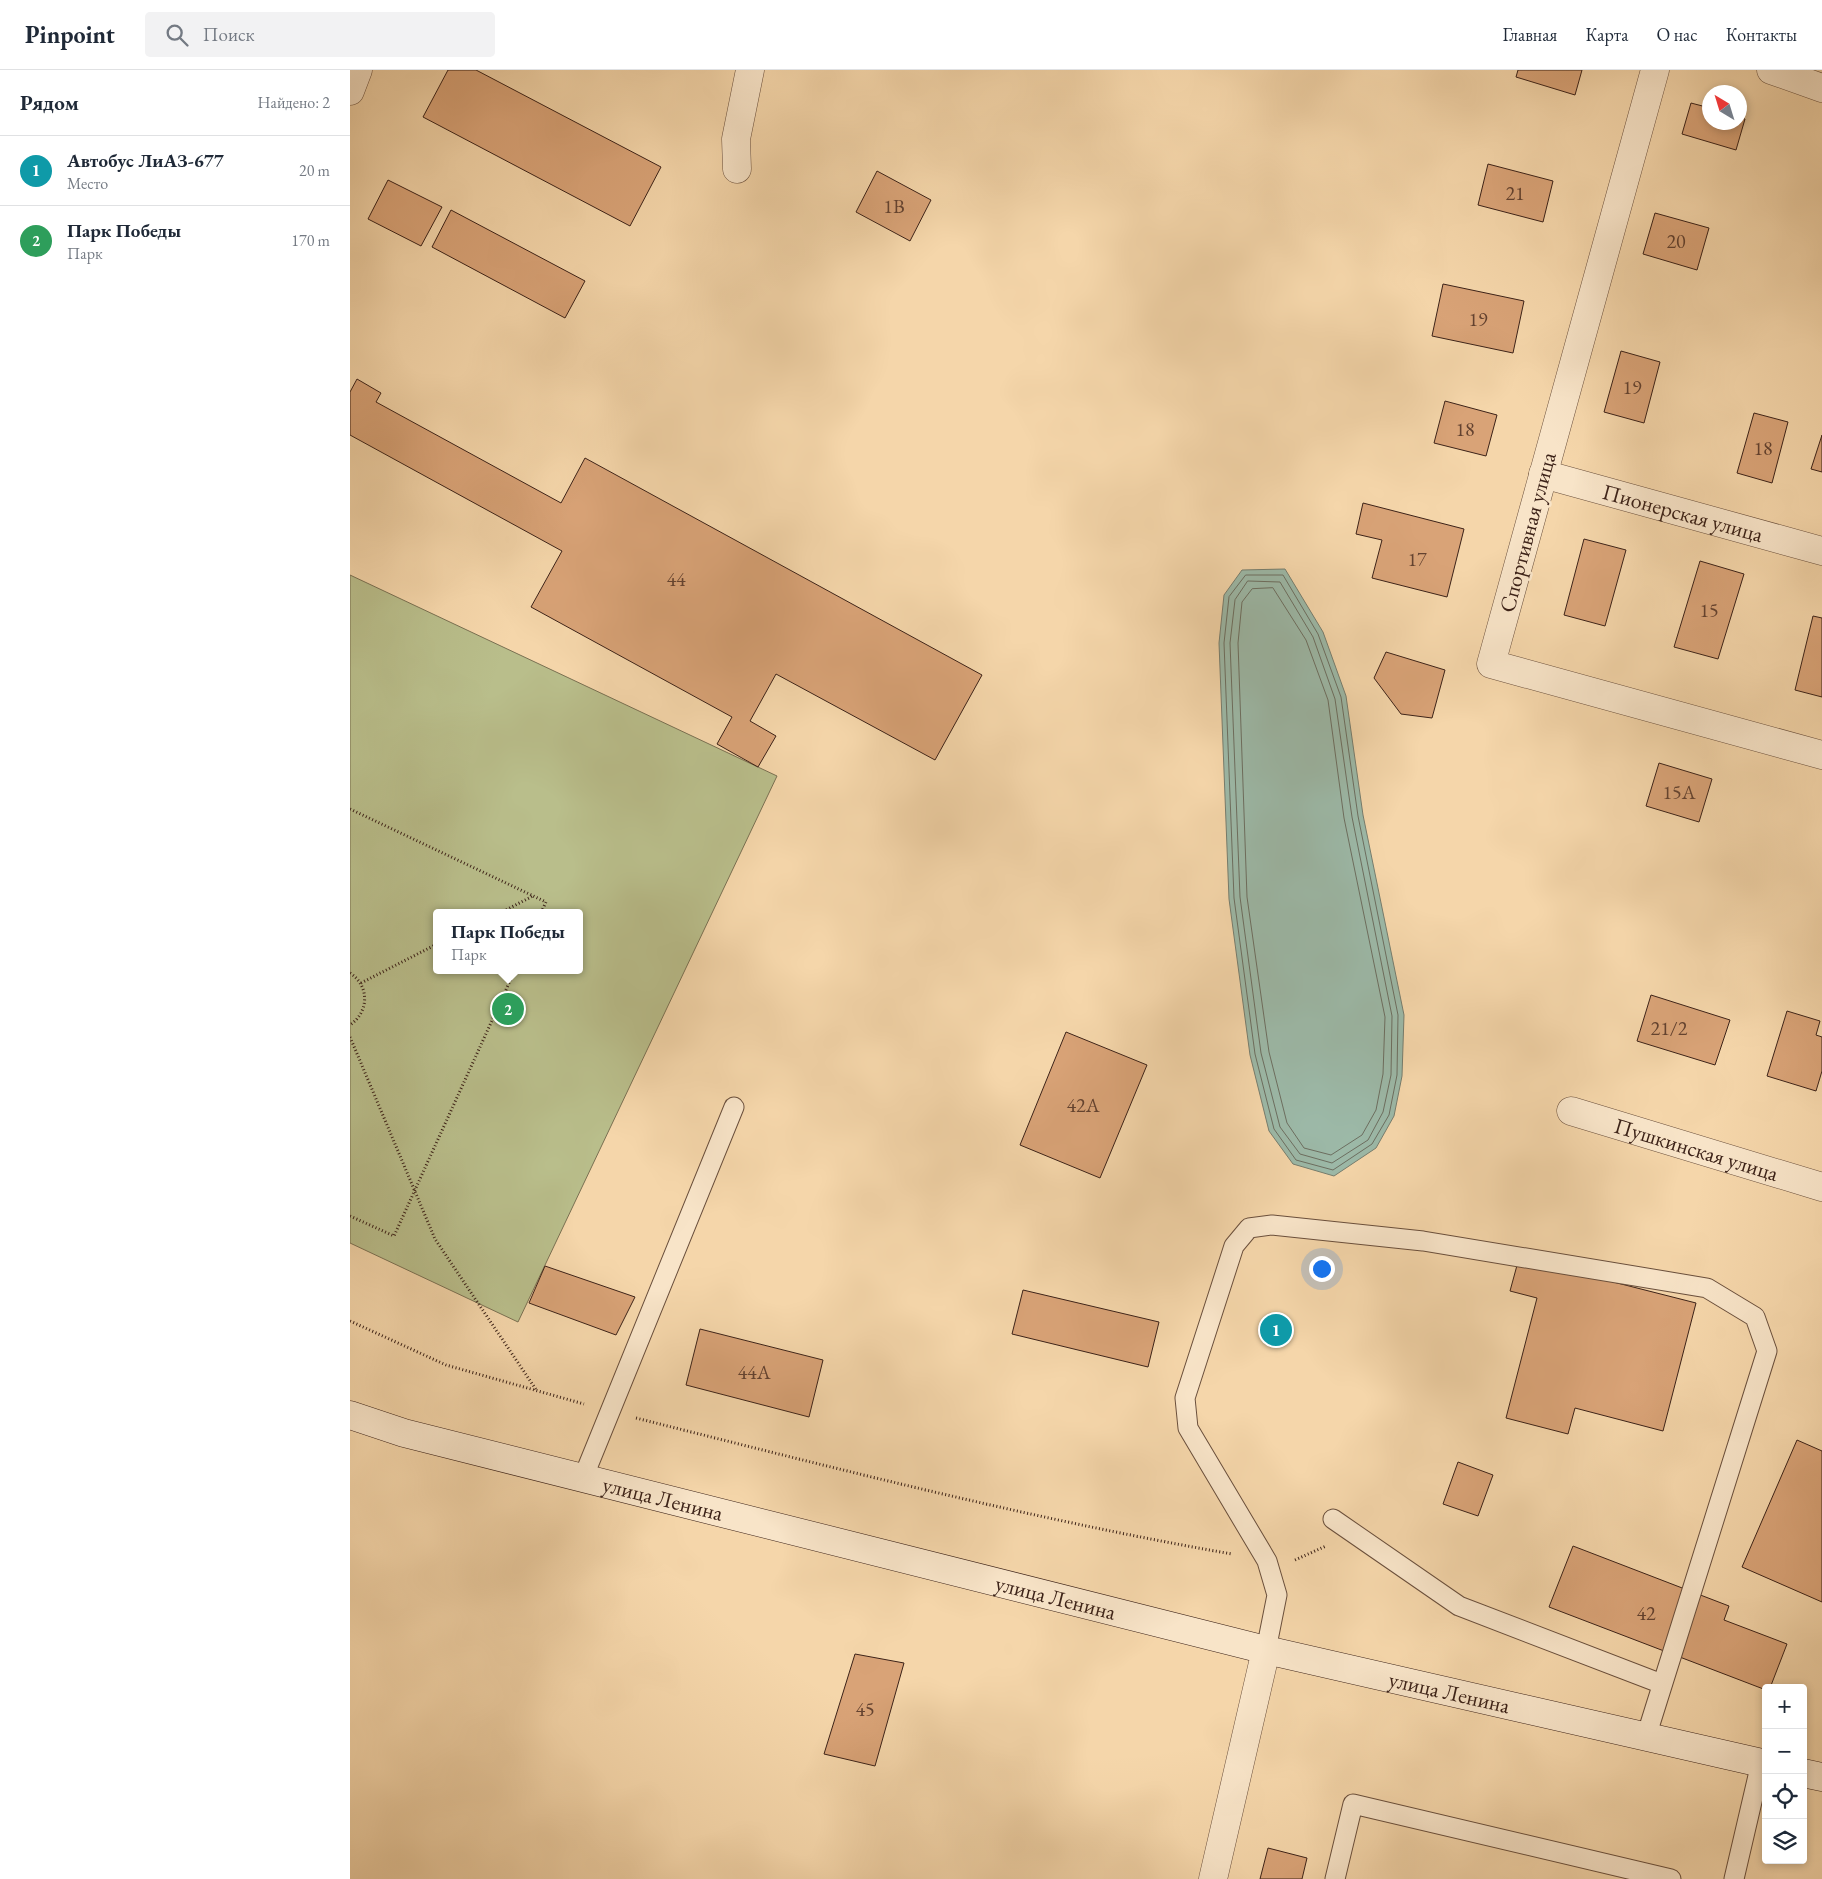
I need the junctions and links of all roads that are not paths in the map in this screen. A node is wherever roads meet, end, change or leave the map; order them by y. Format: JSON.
{"nodes":[{"id":1,"x":358,"y":70,"type":"edge"},
{"id":2,"x":750,"y":70,"type":"edge"},
{"id":3,"x":1655,"y":70,"type":"edge"},
{"id":4,"x":1771,"y":70,"type":"edge"},
{"id":5,"x":1822,"y":88,"type":"edge"},
{"id":6,"x":350,"y":91,"type":"edge"},
{"id":7,"x":738,"y":169,"type":"dead end"},
{"id":8,"x":1543,"y":474,"type":"junction"},
{"id":9,"x":1822,"y":551,"type":"edge"},
{"id":10,"x":1822,"y":754,"type":"edge"},
{"id":11,"x":734,"y":1107,"type":"dead end"},
{"id":12,"x":1571,"y":1111,"type":"dead end"},
{"id":13,"x":1822,"y":1187,"type":"edge"},
{"id":14,"x":350,"y":1415,"type":"edge"},
{"id":15,"x":583,"y":1478,"type":"junction"},
{"id":16,"x":1333,"y":1520,"type":"dead end"},
{"id":17,"x":1266,"y":1650,"type":"junction"},
{"id":18,"x":1662,"y":1684,"type":"junction"},
{"id":19,"x":1646,"y":1737,"type":"junction"},
{"id":20,"x":1762,"y":1764,"type":"edge"},
{"id":21,"x":1762,"y":1772,"type":"edge"},
{"id":22,"x":1807,"y":1774,"type":"edge"},
{"id":23,"x":1822,"y":1777,"type":"edge"},
{"id":24,"x":1213,"y":1879,"type":"edge"},
{"id":25,"x":1335,"y":1879,"type":"edge"},
{"id":26,"x":1671,"y":1879,"type":"edge"},
{"id":27,"x":1734,"y":1879,"type":"edge"}],
"edges":[{"from":1,"to":6,"type":"street"},
{"from":2,"to":7,"type":"street"},
{"from":3,"to":8,"type":"street","name":"Спортивная улица"},
{"from":4,"to":5,"type":"street"},
{"from":8,"to":9,"type":"street","name":"Пионерская улица"},
{"from":8,"to":10,"type":"street","name":"Спортивная улица"},
{"from":11,"to":15,"type":"lane"},
{"from":12,"to":13,"type":"street","name":"Пушкинская улица"},
{"from":14,"to":15,"type":"street","name":"улица Ленина"},
{"from":15,"to":17,"type":"street","name":"улица Ленина"},
{"from":16,"to":18,"type":"lane"},
{"from":17,"to":18,"type":"lane"},
{"from":17,"to":19,"type":"street","name":"улица Ленина"},
{"from":17,"to":24,"type":"street"},
{"from":18,"to":19,"type":"lane"},
{"from":19,"to":20,"type":"street","name":"улица Ленина"},
{"from":21,"to":27,"type":"lane"},
{"from":22,"to":23,"type":"street"},
{"from":25,"to":26,"type":"lane"}]}
